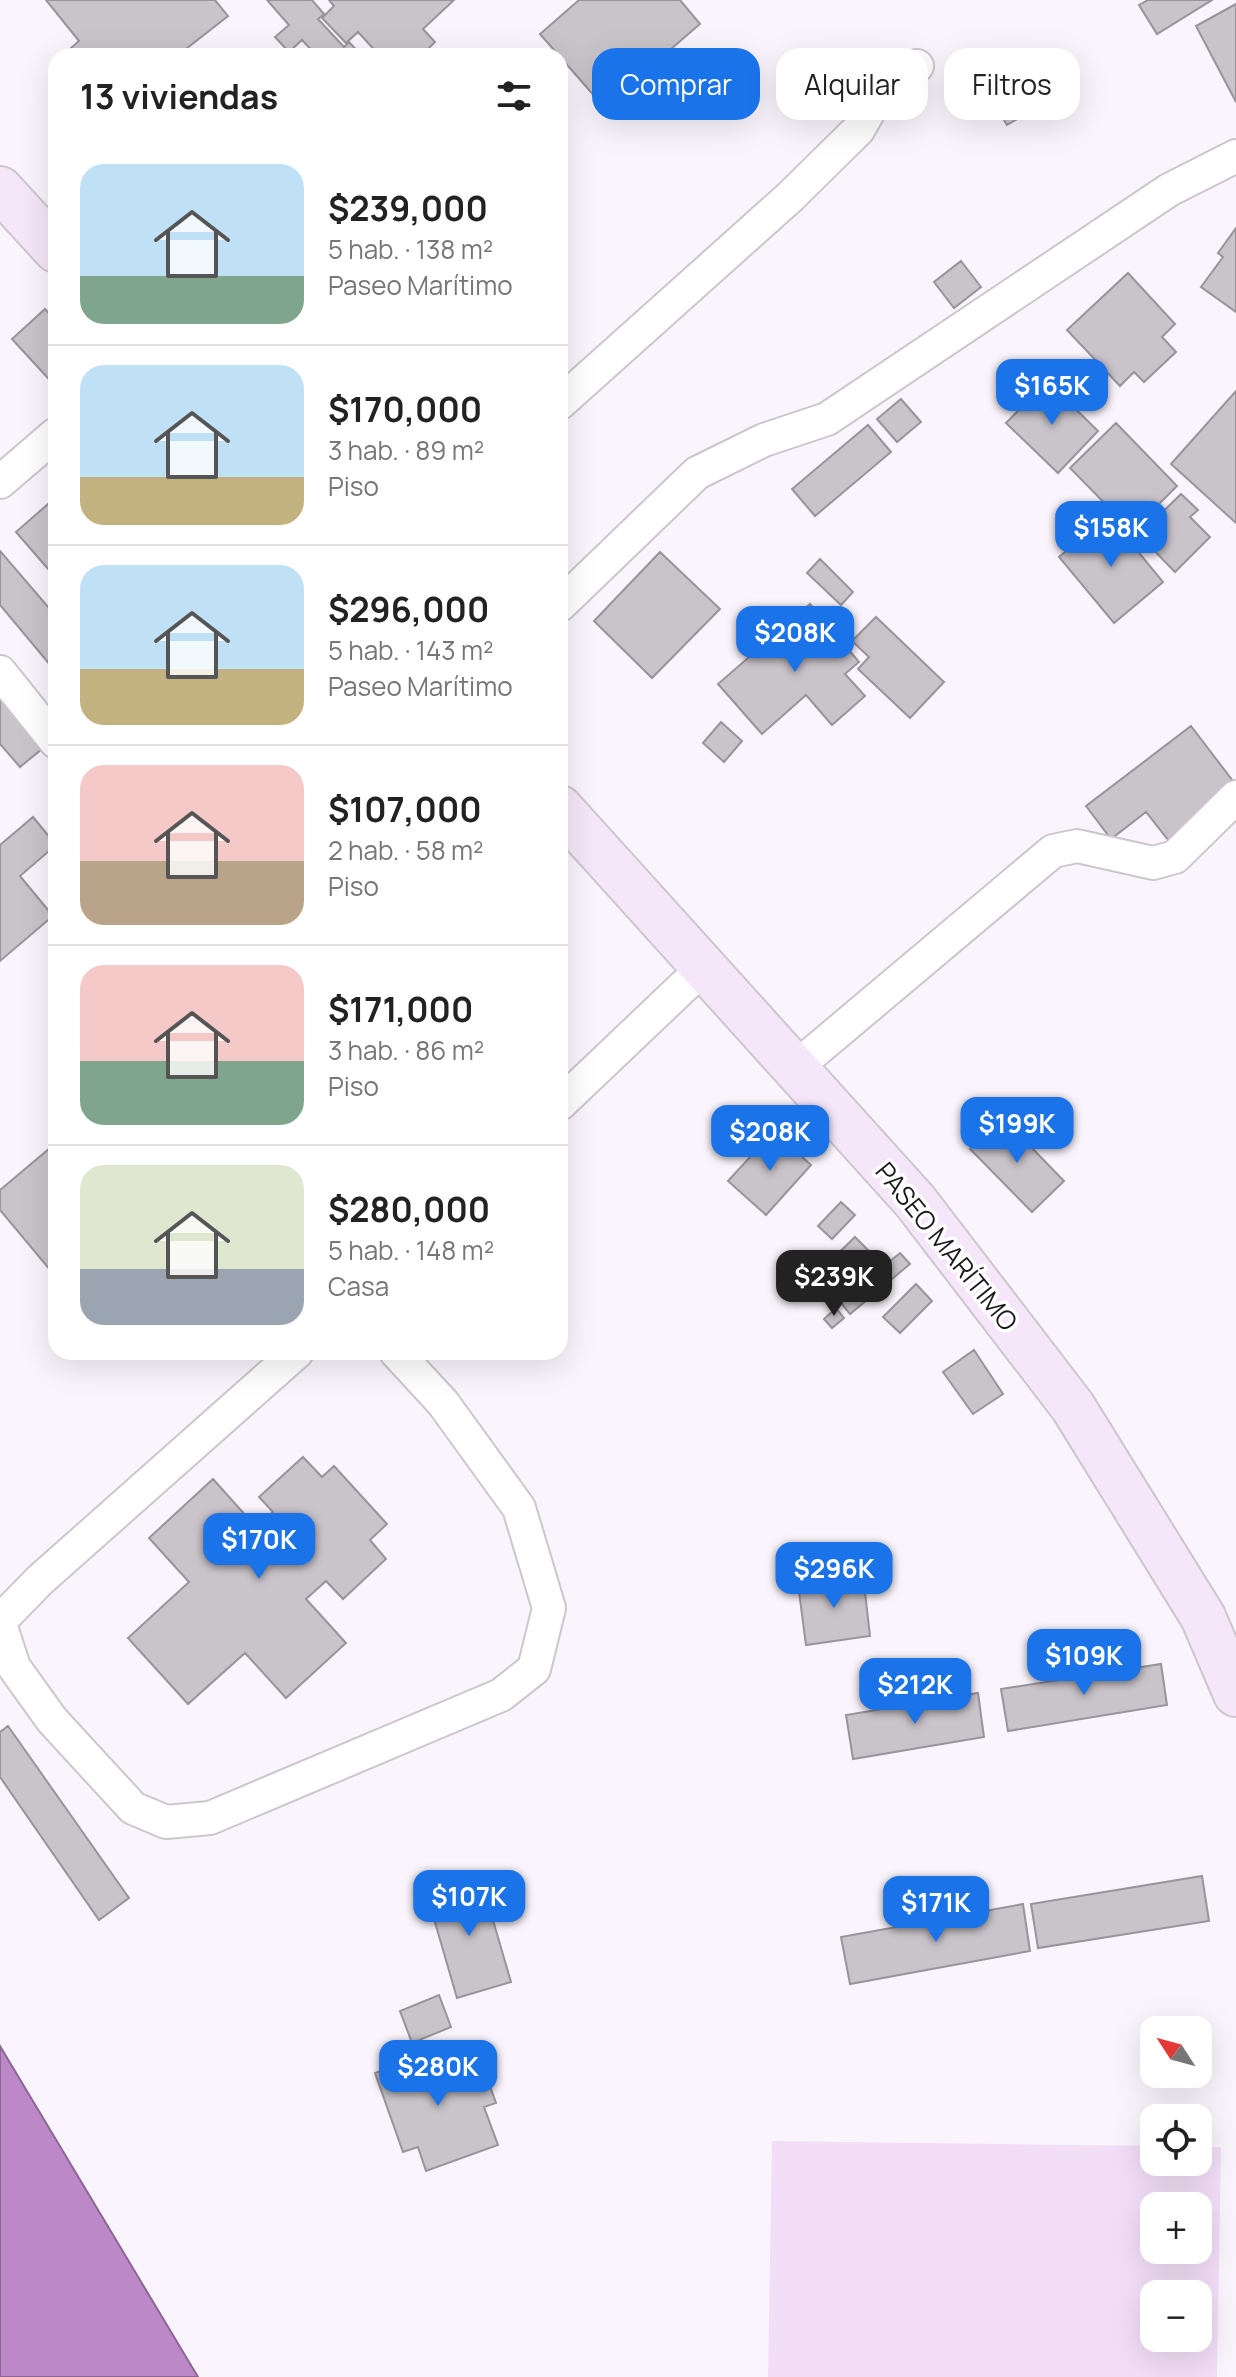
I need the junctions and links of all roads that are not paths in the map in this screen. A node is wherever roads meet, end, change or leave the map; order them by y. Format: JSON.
{"nodes":[{"id":1,"x":864,"y":120,"type":"edge"},
{"id":2,"x":1236,"y":156,"type":"edge"},
{"id":3,"x":0,"y":189,"type":"edge"},
{"id":4,"x":48,"y":241,"type":"edge"},
{"id":5,"x":568,"y":396,"type":"edge"},
{"id":6,"x":48,"y":441,"type":"edge"},
{"id":7,"x":0,"y":482,"type":"edge"},
{"id":8,"x":568,"y":597,"type":"edge"},
{"id":9,"x":0,"y":672,"type":"edge"},
{"id":10,"x":48,"y":732,"type":"edge"},
{"id":11,"x":1236,"y":797,"type":"edge"},
{"id":12,"x":568,"y":817,"type":"edge"},
{"id":13,"x":704,"y":967,"type":"junction"},
{"id":14,"x":795,"y":1068,"type":"junction"},
{"id":15,"x":568,"y":1096,"type":"edge"},
{"id":16,"x":288,"y":1360,"type":"edge"},
{"id":17,"x":403,"y":1360,"type":"edge"},
{"id":18,"x":0,"y":1622,"type":"edge"},
{"id":19,"x":1236,"y":1694,"type":"edge"}],
"edges":[{"from":1,"to":5,"type":"street"},
{"from":2,"to":8,"type":"street"},
{"from":3,"to":4,"type":"main road"},
{"from":6,"to":7,"type":"street"},
{"from":9,"to":10,"type":"street"},
{"from":11,"to":14,"type":"street"},
{"from":12,"to":13,"type":"main road","name":"PASEO MARÍTIMO"},
{"from":13,"to":14,"type":"main road","name":"PASEO MARÍTIMO"},
{"from":13,"to":15,"type":"street"},
{"from":14,"to":19,"type":"main road","name":"PASEO MARÍTIMO"},
{"from":16,"to":18,"type":"street"},
{"from":17,"to":18,"type":"street"}]}
